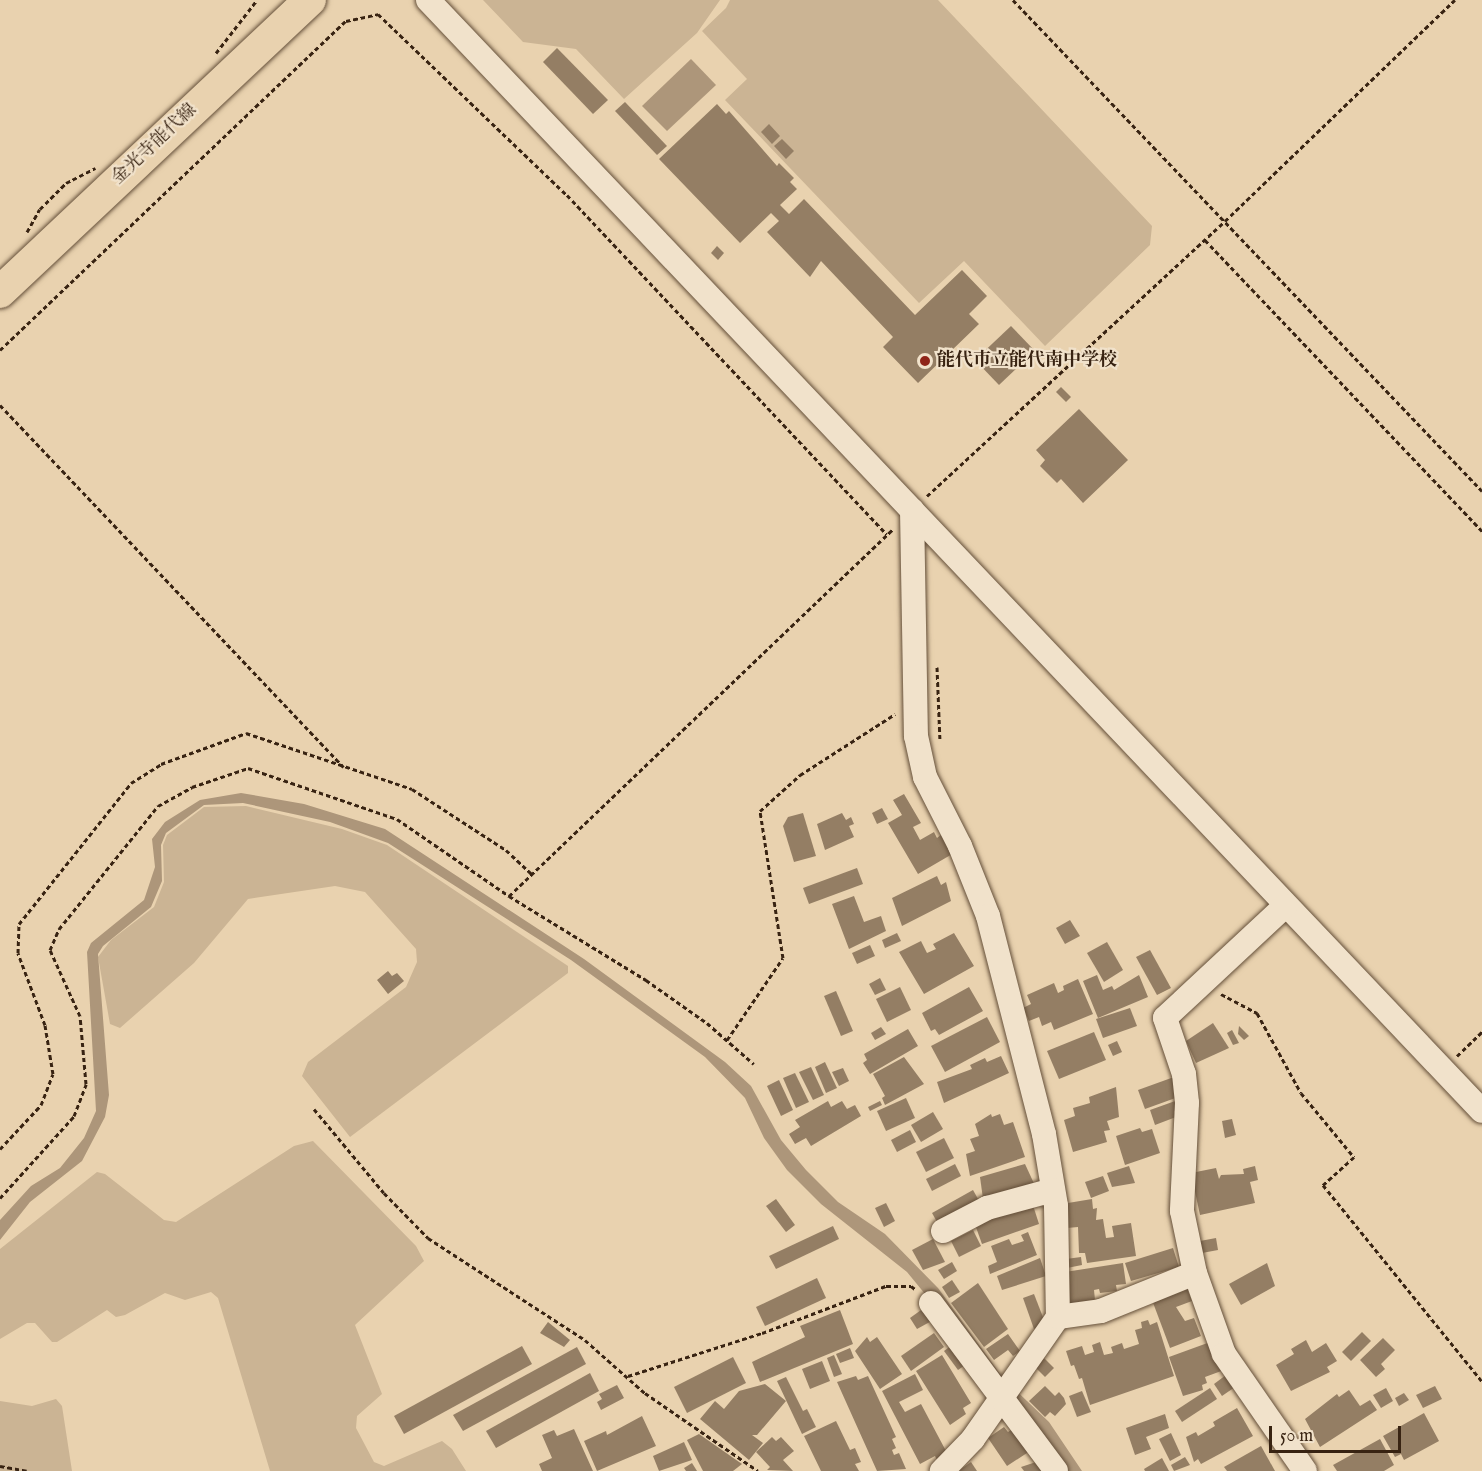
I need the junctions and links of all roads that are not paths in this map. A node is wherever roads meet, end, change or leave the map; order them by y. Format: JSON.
{"nodes":[{"id":1,"x":310,"y":0,"type":"edge"},
{"id":2,"x":428,"y":0,"type":"edge"},
{"id":3,"x":0,"y":292,"type":"edge"},
{"id":4,"x":912,"y":510,"type":"junction"},
{"id":5,"x":1285,"y":906,"type":"junction"},
{"id":6,"x":1482,"y":1111,"type":"edge"},
{"id":7,"x":1053,"y":1190,"type":"junction"},
{"id":8,"x":943,"y":1231,"type":"dead end"},
{"id":9,"x":1195,"y":1273,"type":"junction"},
{"id":10,"x":931,"y":1303,"type":"road end"},
{"id":11,"x":1058,"y":1317,"type":"junction"},
{"id":12,"x":1007,"y":1392,"type":"junction"},
{"id":13,"x":942,"y":1471,"type":"edge"},
{"id":14,"x":1056,"y":1471,"type":"edge"},
{"id":15,"x":1305,"y":1471,"type":"edge"}],
"edges":[{"from":1,"to":3,"type":"main road","name":"金光寺能代線"},
{"from":2,"to":4,"type":"street"},
{"from":4,"to":5,"type":"street"},
{"from":4,"to":7,"type":"street"},
{"from":5,"to":6,"type":"street"},
{"from":5,"to":9,"type":"street"},
{"from":7,"to":8,"type":"street"},
{"from":7,"to":11,"type":"street"},
{"from":9,"to":11,"type":"street"},
{"from":9,"to":15,"type":"street"},
{"from":10,"to":12,"type":"street"},
{"from":11,"to":12,"type":"street"},
{"from":12,"to":13,"type":"street"},
{"from":12,"to":14,"type":"street"}]}
